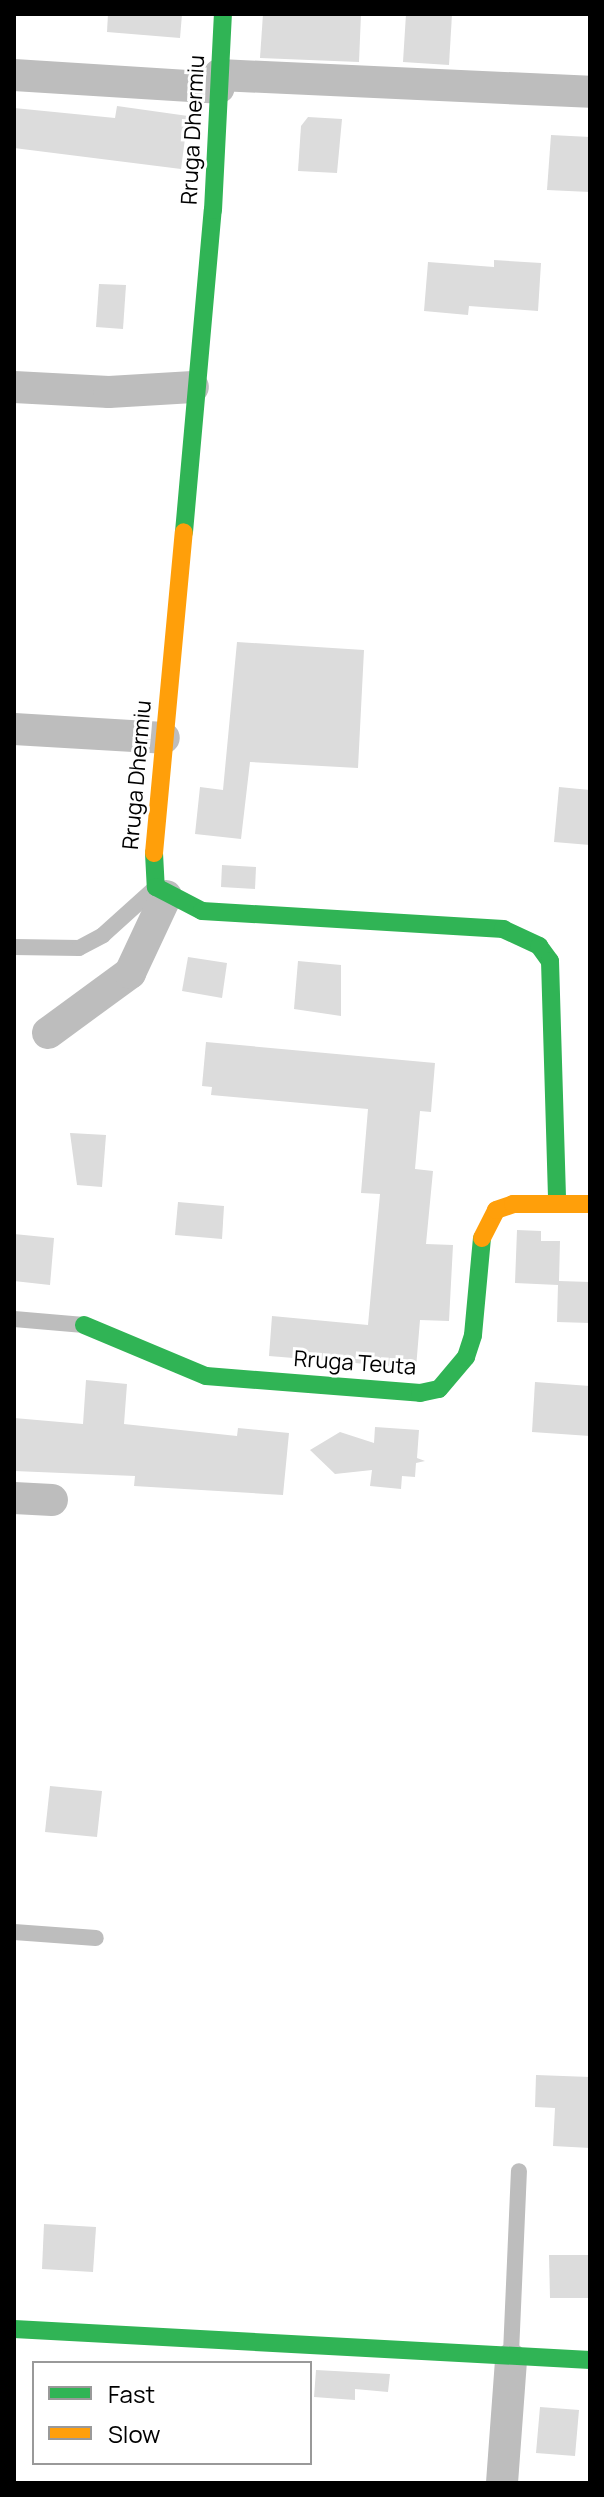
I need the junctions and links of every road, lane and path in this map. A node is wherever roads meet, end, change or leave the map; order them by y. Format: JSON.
{"nodes":[{"id":1,"x":223,"y":14,"type":"edge"},
{"id":2,"x":14,"y":75,"type":"edge"},
{"id":3,"x":219,"y":82,"type":"junction"},
{"id":4,"x":590,"y":92,"type":"edge"},
{"id":5,"x":14,"y":387,"type":"edge"},
{"id":6,"x":193,"y":387,"type":"junction"},
{"id":7,"x":14,"y":729,"type":"edge"},
{"id":8,"x":164,"y":738,"type":"junction"},
{"id":9,"x":161,"y":892,"type":"junction"},
{"id":10,"x":14,"y":947,"type":"edge"},
{"id":11,"x":48,"y":1033,"type":"dead end"},
{"id":12,"x":557,"y":1204,"type":"junction"},
{"id":13,"x":590,"y":1204,"type":"edge"},
{"id":14,"x":14,"y":1319,"type":"edge"},
{"id":15,"x":84,"y":1325,"type":"joint"},
{"id":16,"x":14,"y":1498,"type":"edge"},
{"id":17,"x":52,"y":1500,"type":"dead end"},
{"id":18,"x":14,"y":1932,"type":"edge"},
{"id":19,"x":96,"y":1938,"type":"dead end"},
{"id":20,"x":519,"y":2171,"type":"dead end"},
{"id":21,"x":14,"y":2329,"type":"edge"},
{"id":22,"x":511,"y":2359,"type":"junction"},
{"id":23,"x":590,"y":2360,"type":"edge"},
{"id":24,"x":502,"y":2483,"type":"edge"}],
"edges":[{"from":1,"to":3,"type":"street","name":"Rruga Dhermiu"},
{"from":2,"to":3,"type":"street"},
{"from":3,"to":4,"type":"street"},
{"from":3,"to":6,"type":"street","name":"Rruga Dhermiu"},
{"from":5,"to":6,"type":"street"},
{"from":6,"to":8,"type":"street","name":"Rruga Dhermiu"},
{"from":7,"to":8,"type":"street"},
{"from":8,"to":9,"type":"street","name":"Rruga Dhermiu"},
{"from":9,"to":10,"type":"lane"},
{"from":9,"to":11,"type":"street"},
{"from":9,"to":12,"type":"street"},
{"from":12,"to":13,"type":"street","name":"Rruga Teuta"},
{"from":12,"to":15,"type":"street","name":"Rruga Teuta"},
{"from":14,"to":15,"type":"lane"},
{"from":16,"to":17,"type":"street"},
{"from":18,"to":19,"type":"lane"},
{"from":20,"to":22,"type":"lane"},
{"from":21,"to":22,"type":"street"},
{"from":22,"to":23,"type":"street"},
{"from":22,"to":24,"type":"street"}]}
